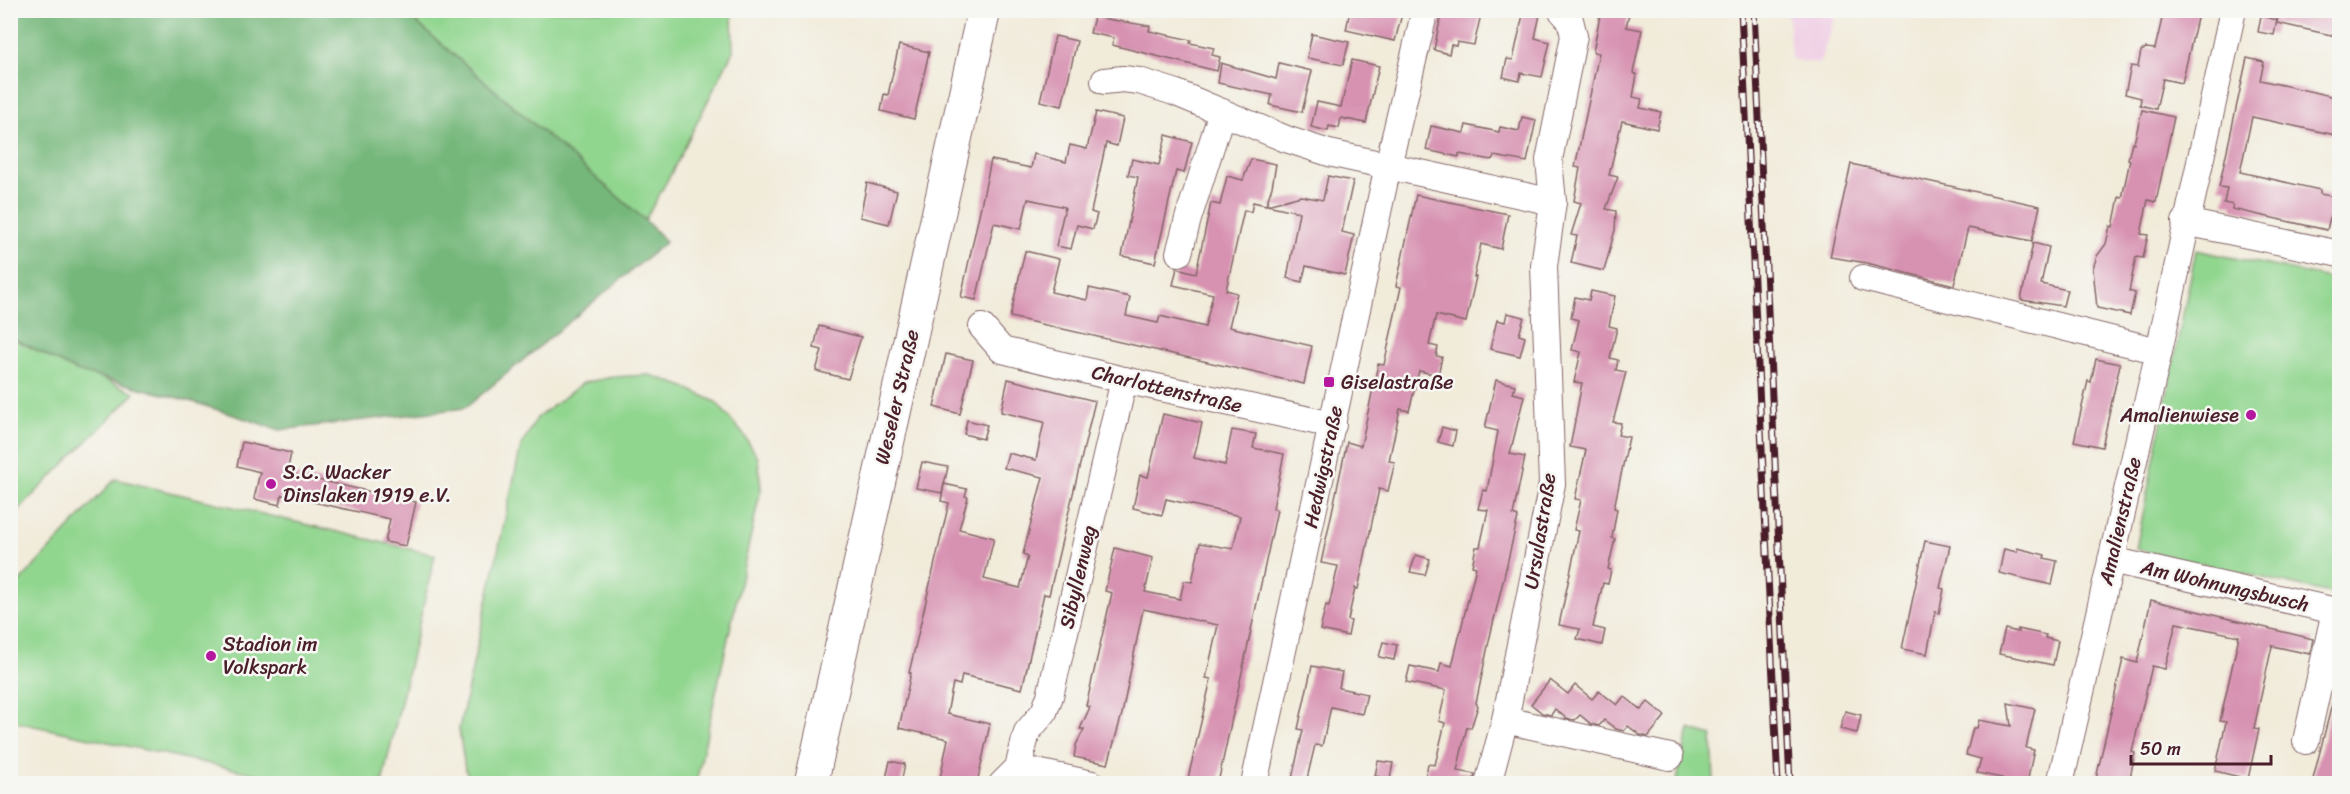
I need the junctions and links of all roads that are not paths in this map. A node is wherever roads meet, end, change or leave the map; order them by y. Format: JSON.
{"nodes":[{"id":1,"x":984,"y":10,"type":"edge"},
{"id":2,"x":1425,"y":10,"type":"edge"},
{"id":3,"x":1561,"y":10,"type":"edge"},
{"id":4,"x":2233,"y":10,"type":"edge"},
{"id":5,"x":1104,"y":81,"type":"dead end"},
{"id":6,"x":1222,"y":112,"type":"junction"},
{"id":7,"x":1388,"y":166,"type":"junction"},
{"id":8,"x":1553,"y":202,"type":"junction"},
{"id":9,"x":2185,"y":222,"type":"junction"},
{"id":10,"x":1179,"y":254,"type":"dead end"},
{"id":11,"x":2340,"y":254,"type":"edge"},
{"id":12,"x":1863,"y":278,"type":"dead end"},
{"id":13,"x":982,"y":327,"type":"dead end"},
{"id":14,"x":2159,"y":351,"type":"junction"},
{"id":15,"x":1124,"y":380,"type":"junction"},
{"id":16,"x":1333,"y":425,"type":"junction"},
{"id":17,"x":2111,"y":560,"type":"junction"},
{"id":18,"x":2337,"y":611,"type":"edge"},
{"id":19,"x":1505,"y":720,"type":"junction"},
{"id":20,"x":2306,"y":741,"type":"dead end"},
{"id":21,"x":1670,"y":757,"type":"dead end"},
{"id":22,"x":1010,"y":776,"type":"edge"},
{"id":23,"x":811,"y":783,"type":"edge"},
{"id":24,"x":1092,"y":783,"type":"edge"},
{"id":25,"x":1254,"y":783,"type":"edge"},
{"id":26,"x":1488,"y":783,"type":"edge"},
{"id":27,"x":2060,"y":783,"type":"edge"}],
"edges":[{"from":1,"to":23,"type":"main road","name":"Weseler Straße"},
{"from":2,"to":7,"type":"street","name":"Hedwigstraße"},
{"from":3,"to":8,"type":"street","name":"Ursulastraße"},
{"from":4,"to":9,"type":"street","name":"Amalienstraße"},
{"from":5,"to":6,"type":"street"},
{"from":6,"to":7,"type":"street"},
{"from":6,"to":10,"type":"street"},
{"from":7,"to":8,"type":"street"},
{"from":7,"to":16,"type":"street","name":"Hedwigstraße"},
{"from":8,"to":19,"type":"street","name":"Ursulastraße"},
{"from":9,"to":11,"type":"street"},
{"from":9,"to":14,"type":"street","name":"Amalienstraße"},
{"from":12,"to":14,"type":"street"},
{"from":13,"to":15,"type":"street","name":"Charlottenstraße"},
{"from":14,"to":17,"type":"street","name":"Amalienstraße"},
{"from":15,"to":16,"type":"street","name":"Charlottenstraße"},
{"from":15,"to":22,"type":"street","name":"Sibyllenweg"},
{"from":16,"to":25,"type":"street","name":"Hedwigstraße"},
{"from":17,"to":18,"type":"street","name":"Am Wohnungsbusch"},
{"from":17,"to":27,"type":"street","name":"Amalienstraße"},
{"from":18,"to":20,"type":"street"},
{"from":19,"to":21,"type":"street"},
{"from":19,"to":26,"type":"street","name":"Ursulastraße"},
{"from":22,"to":24,"type":"street","name":"Sibyllenweg"}]}
